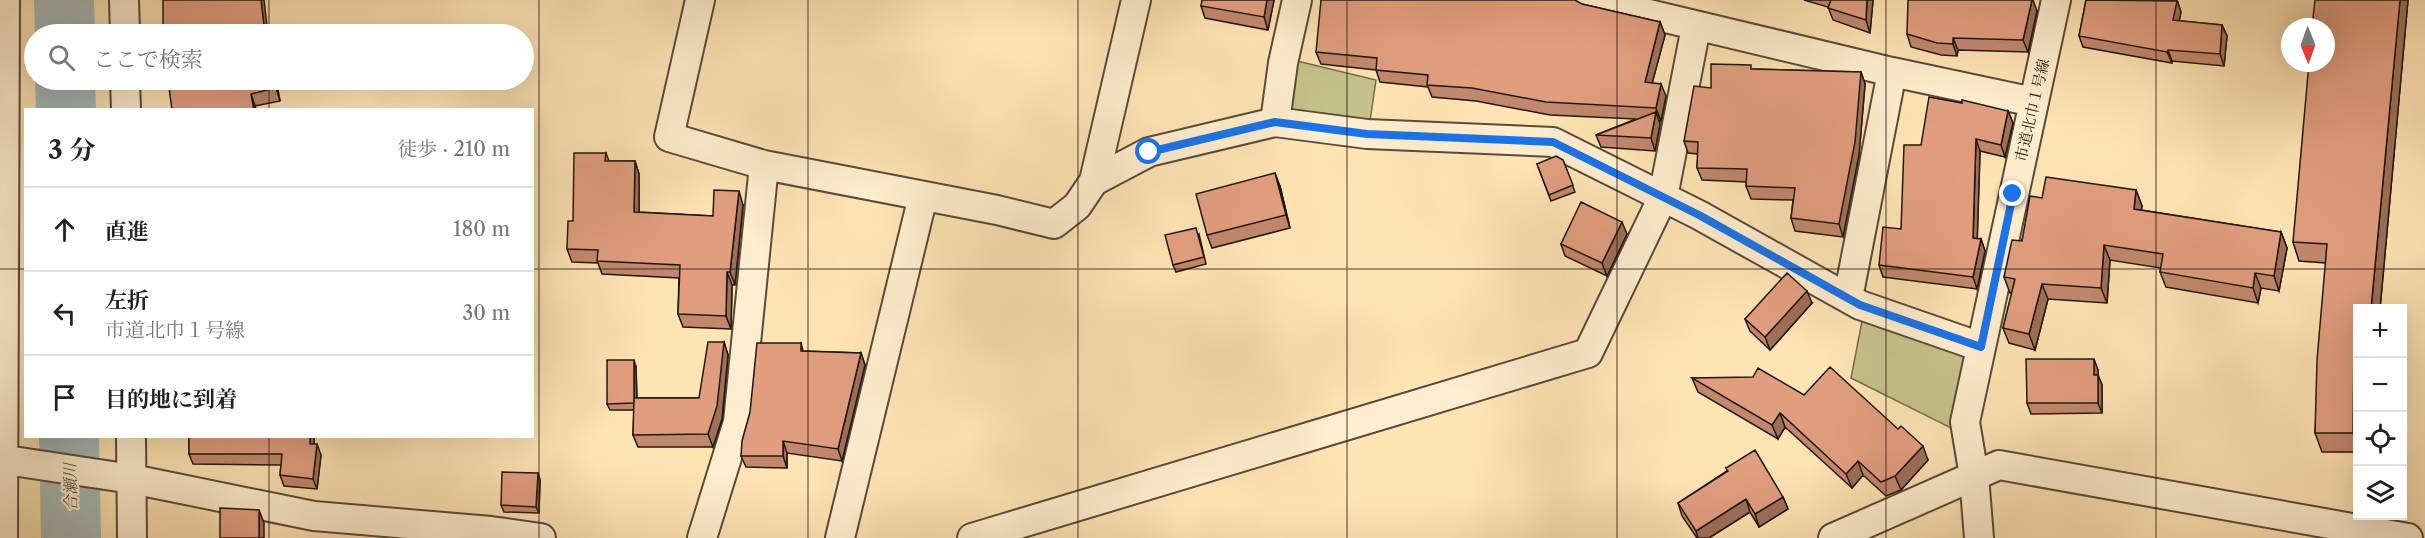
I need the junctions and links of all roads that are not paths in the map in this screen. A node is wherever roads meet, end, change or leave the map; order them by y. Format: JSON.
{"nodes":[{"id":1,"x":6,"y":0,"type":"edge"},
{"id":2,"x":124,"y":0,"type":"edge"},
{"id":3,"x":700,"y":0,"type":"edge"},
{"id":4,"x":1136,"y":0,"type":"edge"},
{"id":5,"x":1296,"y":0,"type":"edge"},
{"id":6,"x":1590,"y":0,"type":"edge"},
{"id":7,"x":2056,"y":0,"type":"edge"},
{"id":8,"x":125,"y":24,"type":"edge"},
{"id":9,"x":1696,"y":27,"type":"junction"},
{"id":10,"x":1892,"y":72,"type":"junction"},
{"id":11,"x":125,"y":90,"type":"edge"},
{"id":12,"x":2034,"y":102,"type":"junction"},
{"id":13,"x":126,"y":108,"type":"edge"},
{"id":14,"x":1275,"y":122,"type":"junction"},
{"id":15,"x":764,"y":165,"type":"junction"},
{"id":16,"x":1094,"y":181,"type":"junction"},
{"id":17,"x":923,"y":196,"type":"junction"},
{"id":18,"x":1664,"y":197,"type":"junction"},
{"id":19,"x":1848,"y":298,"type":"junction"},
{"id":20,"x":1981,"y":347,"type":"junction"},
{"id":21,"x":131,"y":438,"type":"edge"},
{"id":22,"x":2,"y":459,"type":"edge"},
{"id":23,"x":1974,"y":476,"type":"junction"},
{"id":24,"x":122,"y":477,"type":"junction"},
{"id":25,"x":3,"y":538,"type":"edge"},
{"id":26,"x":132,"y":538,"type":"edge"},
{"id":27,"x":541,"y":538,"type":"edge"},
{"id":28,"x":702,"y":538,"type":"edge"},
{"id":29,"x":840,"y":538,"type":"edge"},
{"id":30,"x":972,"y":538,"type":"edge"},
{"id":31,"x":1833,"y":538,"type":"edge"},
{"id":32,"x":1979,"y":538,"type":"edge"},
{"id":33,"x":2408,"y":538,"type":"edge"}],
"edges":[{"from":1,"to":22,"type":"street"},
{"from":2,"to":8,"type":"street"},
{"from":3,"to":15,"type":"street"},
{"from":4,"to":16,"type":"street"},
{"from":5,"to":14,"type":"street"},
{"from":6,"to":9,"type":"street"},
{"from":7,"to":12,"type":"street","name":"市道北巾１号線"},
{"from":9,"to":10,"type":"street"},
{"from":9,"to":18,"type":"street"},
{"from":10,"to":12,"type":"street"},
{"from":10,"to":19,"type":"street"},
{"from":11,"to":13,"type":"street"},
{"from":12,"to":20,"type":"street","name":"市道北巾１号線"},
{"from":14,"to":16,"type":"street"},
{"from":14,"to":18,"type":"street"},
{"from":15,"to":17,"type":"street"},
{"from":15,"to":28,"type":"street"},
{"from":16,"to":17,"type":"street"},
{"from":17,"to":29,"type":"street"},
{"from":18,"to":19,"type":"street"},
{"from":18,"to":30,"type":"street"},
{"from":19,"to":20,"type":"street"},
{"from":20,"to":23,"type":"street","name":"市道北巾１号線"},
{"from":21,"to":24,"type":"street"},
{"from":22,"to":24,"type":"street"},
{"from":22,"to":25,"type":"street"},
{"from":23,"to":31,"type":"street"},
{"from":23,"to":32,"type":"street","name":"市道北巾１号線"},
{"from":23,"to":33,"type":"street"},
{"from":24,"to":26,"type":"street"},
{"from":24,"to":27,"type":"street"}]}
